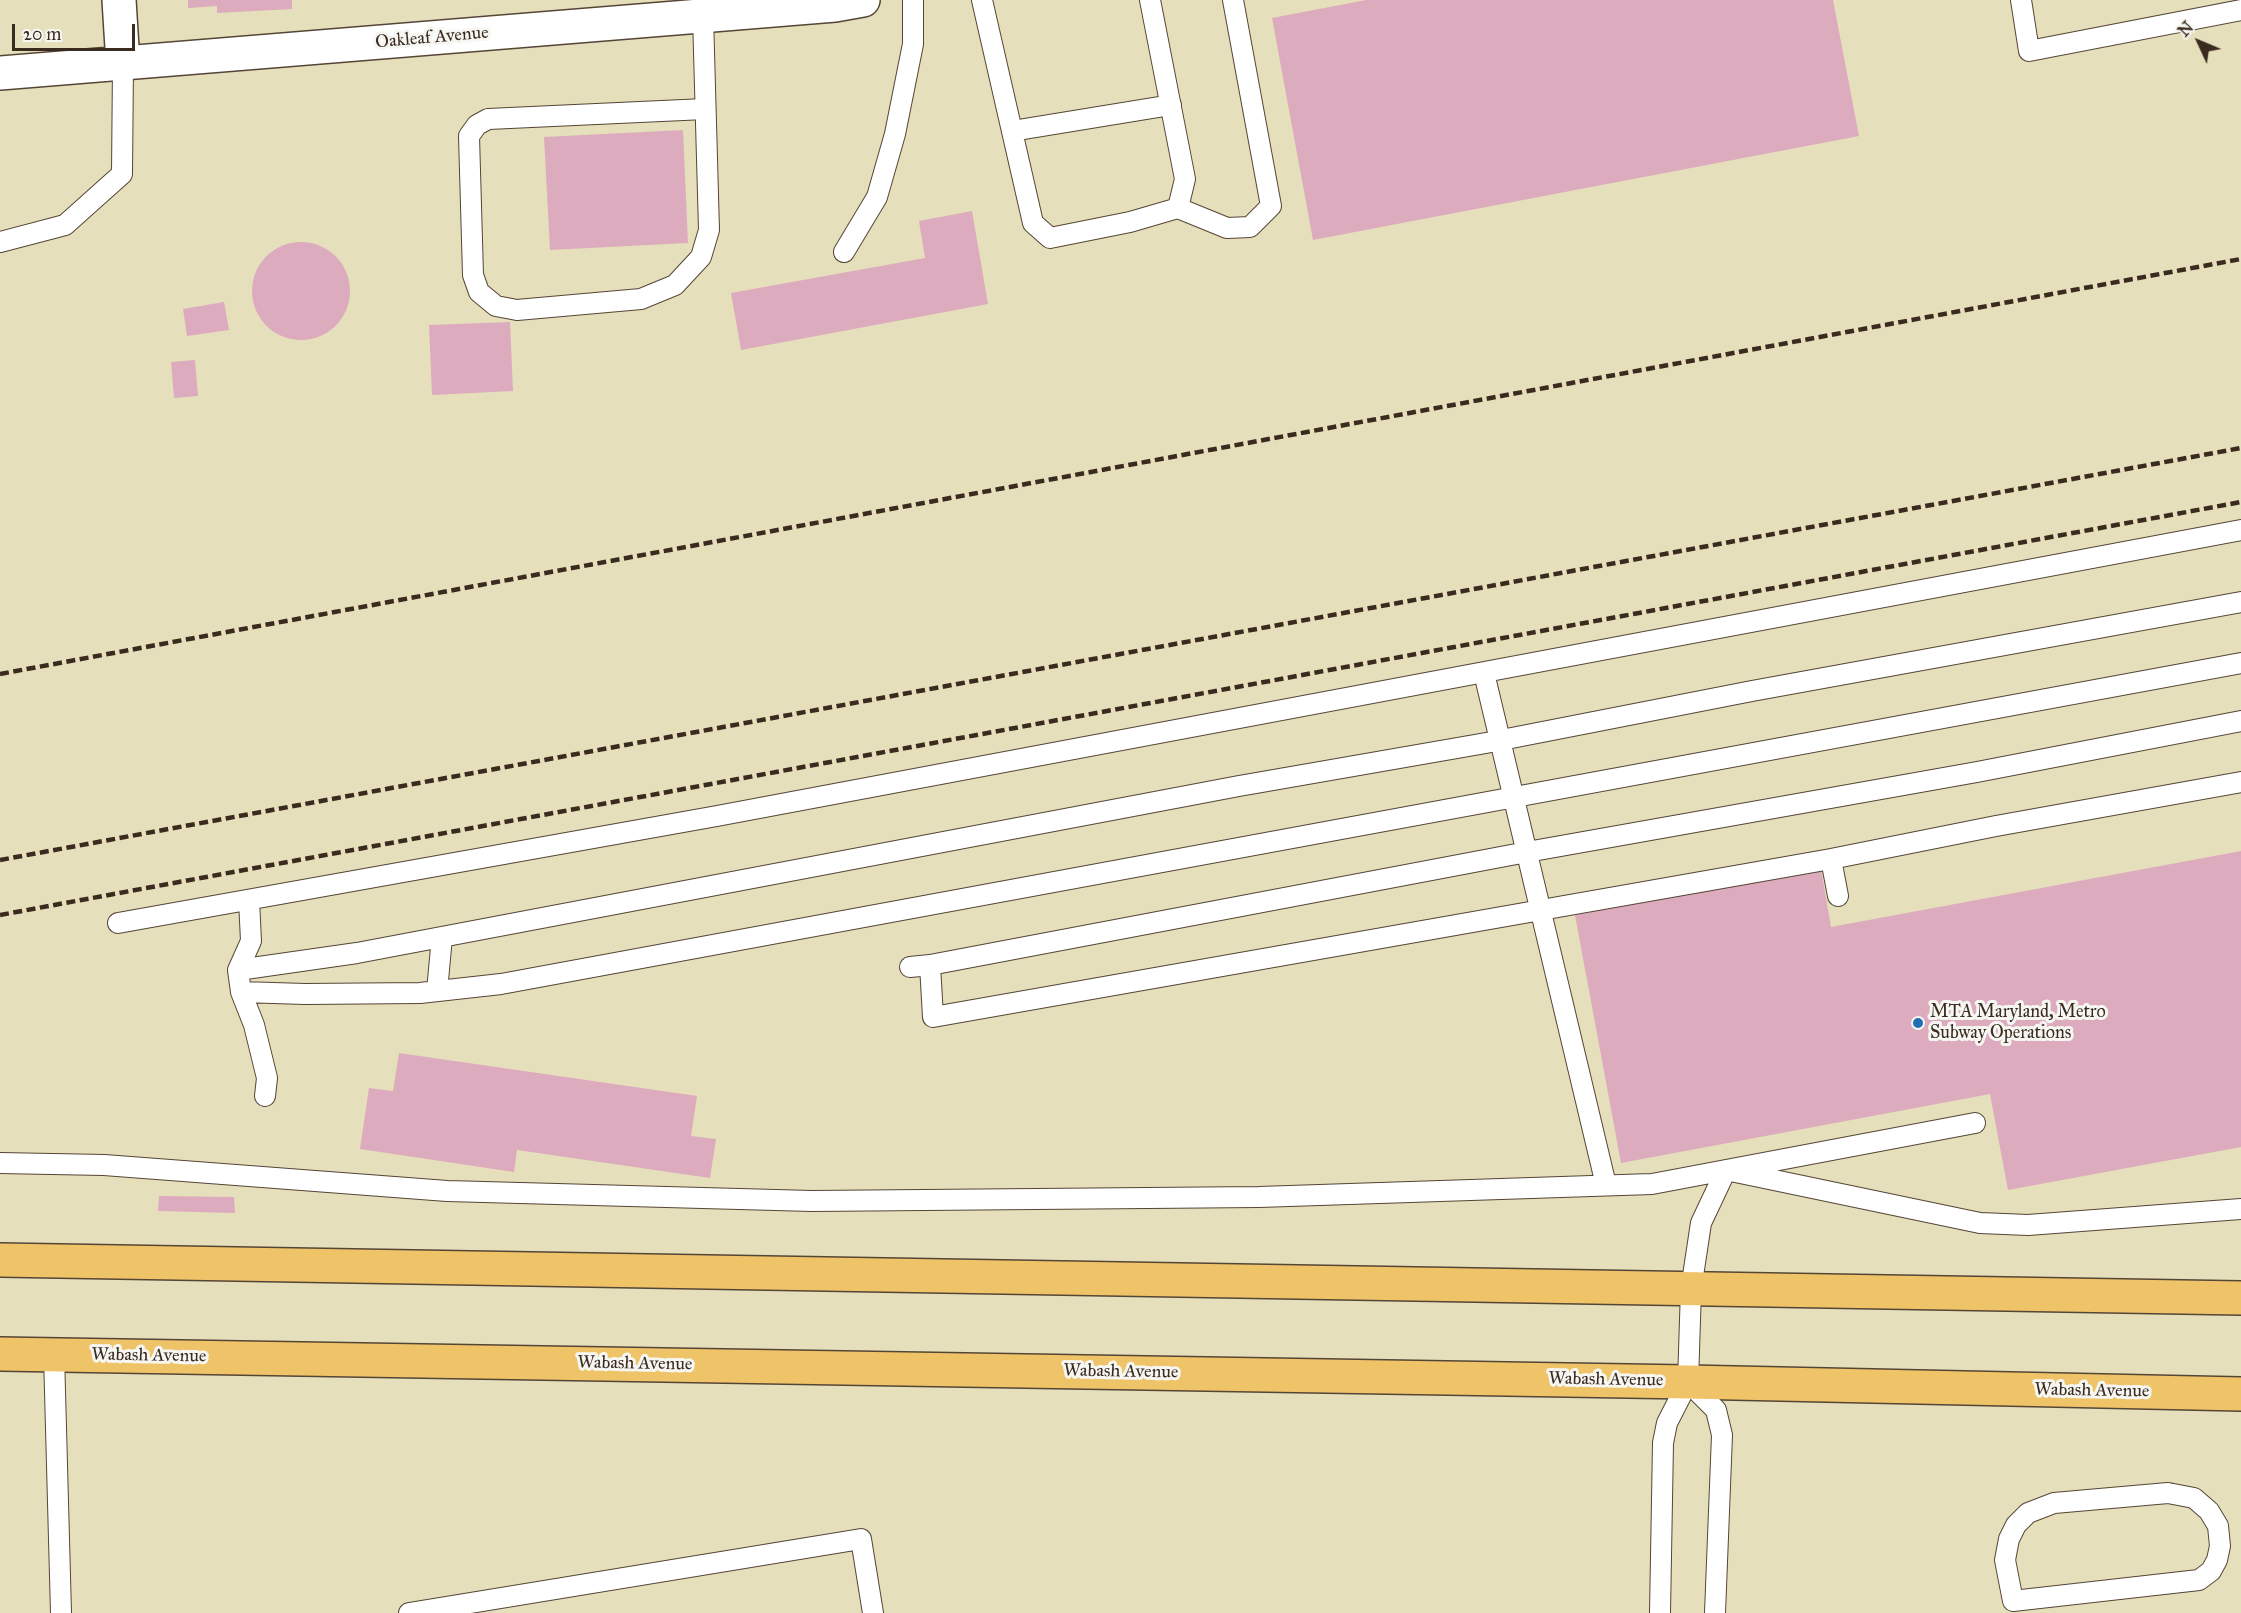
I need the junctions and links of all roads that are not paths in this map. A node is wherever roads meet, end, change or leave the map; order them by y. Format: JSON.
{"nodes":[{"id":1,"x":119,"y":0,"type":"edge"},
{"id":2,"x":913,"y":0,"type":"edge"},
{"id":3,"x":982,"y":0,"type":"edge"},
{"id":4,"x":1150,"y":0,"type":"edge"},
{"id":5,"x":1233,"y":0,"type":"edge"},
{"id":6,"x":2021,"y":0,"type":"edge"},
{"id":7,"x":844,"y":2,"type":"edge"},
{"id":8,"x":2241,"y":10,"type":"edge"},
{"id":9,"x":703,"y":16,"type":"junction"},
{"id":10,"x":123,"y":64,"type":"junction"},
{"id":11,"x":0,"y":73,"type":"edge"},
{"id":12,"x":1171,"y":105,"type":"junction"},
{"id":13,"x":705,"y":108,"type":"junction"},
{"id":14,"x":1012,"y":131,"type":"junction"},
{"id":15,"x":1178,"y":208,"type":"junction"},
{"id":16,"x":0,"y":242,"type":"edge"},
{"id":17,"x":844,"y":252,"type":"dead end"},
{"id":18,"x":2241,"y":530,"type":"edge"},
{"id":19,"x":2241,"y":602,"type":"edge"},
{"id":20,"x":2241,"y":663,"type":"edge"},
{"id":21,"x":1484,"y":673,"type":"junction"},
{"id":22,"x":2241,"y":721,"type":"edge"},
{"id":23,"x":1500,"y":741,"type":"junction"},
{"id":24,"x":2241,"y":782,"type":"edge"},
{"id":25,"x":1513,"y":797,"type":"junction"},
{"id":26,"x":1527,"y":852,"type":"junction"},
{"id":27,"x":1831,"y":859,"type":"junction"},
{"id":28,"x":1838,"y":896,"type":"dead end"},
{"id":29,"x":249,"y":900,"type":"junction"},
{"id":30,"x":1540,"y":909,"type":"junction"},
{"id":31,"x":118,"y":924,"type":"dead end"},
{"id":32,"x":441,"y":937,"type":"junction"},
{"id":33,"x":238,"y":970,"type":"junction"},
{"id":34,"x":438,"y":991,"type":"junction"},
{"id":35,"x":241,"y":992,"type":"junction"},
{"id":36,"x":265,"y":1096,"type":"dead end"},
{"id":37,"x":1975,"y":1123,"type":"dead end"},
{"id":38,"x":0,"y":1163,"type":"edge"},
{"id":39,"x":1726,"y":1170,"type":"junction"},
{"id":40,"x":1606,"y":1185,"type":"junction"},
{"id":41,"x":2241,"y":1209,"type":"edge"},
{"id":42,"x":0,"y":1260,"type":"edge"},
{"id":43,"x":1691,"y":1289,"type":"junction"},
{"id":44,"x":2241,"y":1298,"type":"edge"},
{"id":45,"x":0,"y":1354,"type":"edge"},
{"id":46,"x":54,"y":1354,"type":"junction"},
{"id":47,"x":1688,"y":1382,"type":"junction"},
{"id":48,"x":2241,"y":1394,"type":"edge"},
{"id":49,"x":2194,"y":1498,"type":"joint"},
{"id":50,"x":61,"y":1613,"type":"edge"},
{"id":51,"x":409,"y":1613,"type":"edge"},
{"id":52,"x":873,"y":1613,"type":"edge"},
{"id":53,"x":1659,"y":1613,"type":"edge"},
{"id":54,"x":1715,"y":1613,"type":"edge"}],
"edges":[{"from":1,"to":10,"type":"street"},
{"from":2,"to":17,"type":"lane"},
{"from":3,"to":14,"type":"lane"},
{"from":4,"to":12,"type":"lane"},
{"from":5,"to":15,"type":"lane"},
{"from":6,"to":8,"type":"lane"},
{"from":7,"to":9,"type":"street","name":"Oakleaf Avenue"},
{"from":9,"to":10,"type":"street","name":"Oakleaf Avenue"},
{"from":9,"to":13,"type":"lane"},
{"from":10,"to":11,"type":"street","name":"Oakleaf Avenue"},
{"from":10,"to":16,"type":"lane"},
{"from":12,"to":14,"type":"lane"},
{"from":12,"to":15,"type":"lane"},
{"from":13,"to":13,"type":"lane"},
{"from":14,"to":15,"type":"lane"},
{"from":18,"to":21,"type":"lane"},
{"from":19,"to":23,"type":"lane"},
{"from":20,"to":25,"type":"lane"},
{"from":21,"to":23,"type":"lane"},
{"from":21,"to":29,"type":"lane"},
{"from":22,"to":26,"type":"lane"},
{"from":23,"to":25,"type":"lane"},
{"from":23,"to":32,"type":"lane"},
{"from":24,"to":27,"type":"lane"},
{"from":25,"to":26,"type":"lane"},
{"from":25,"to":34,"type":"lane"},
{"from":26,"to":30,"type":"lane"},
{"from":26,"to":30,"type":"lane"},
{"from":27,"to":28,"type":"lane"},
{"from":27,"to":30,"type":"lane"},
{"from":29,"to":31,"type":"lane"},
{"from":29,"to":33,"type":"lane"},
{"from":30,"to":40,"type":"lane"},
{"from":32,"to":33,"type":"lane"},
{"from":32,"to":34,"type":"lane"},
{"from":33,"to":35,"type":"lane"},
{"from":34,"to":35,"type":"lane"},
{"from":35,"to":36,"type":"lane"},
{"from":37,"to":39,"type":"lane"},
{"from":38,"to":40,"type":"lane"},
{"from":39,"to":40,"type":"lane"},
{"from":39,"to":41,"type":"lane"},
{"from":39,"to":43,"type":"lane"},
{"from":42,"to":43,"type":"main road"},
{"from":43,"to":44,"type":"main road"},
{"from":43,"to":47,"type":"lane"},
{"from":45,"to":46,"type":"main road","name":"Wabash Avenue"},
{"from":46,"to":47,"type":"main road","name":"Wabash Avenue"},
{"from":46,"to":50,"type":"lane"},
{"from":47,"to":48,"type":"main road","name":"Wabash Avenue"},
{"from":47,"to":53,"type":"lane"},
{"from":47,"to":54,"type":"lane"},
{"from":49,"to":49,"type":"lane"},
{"from":51,"to":52,"type":"lane"}]}
